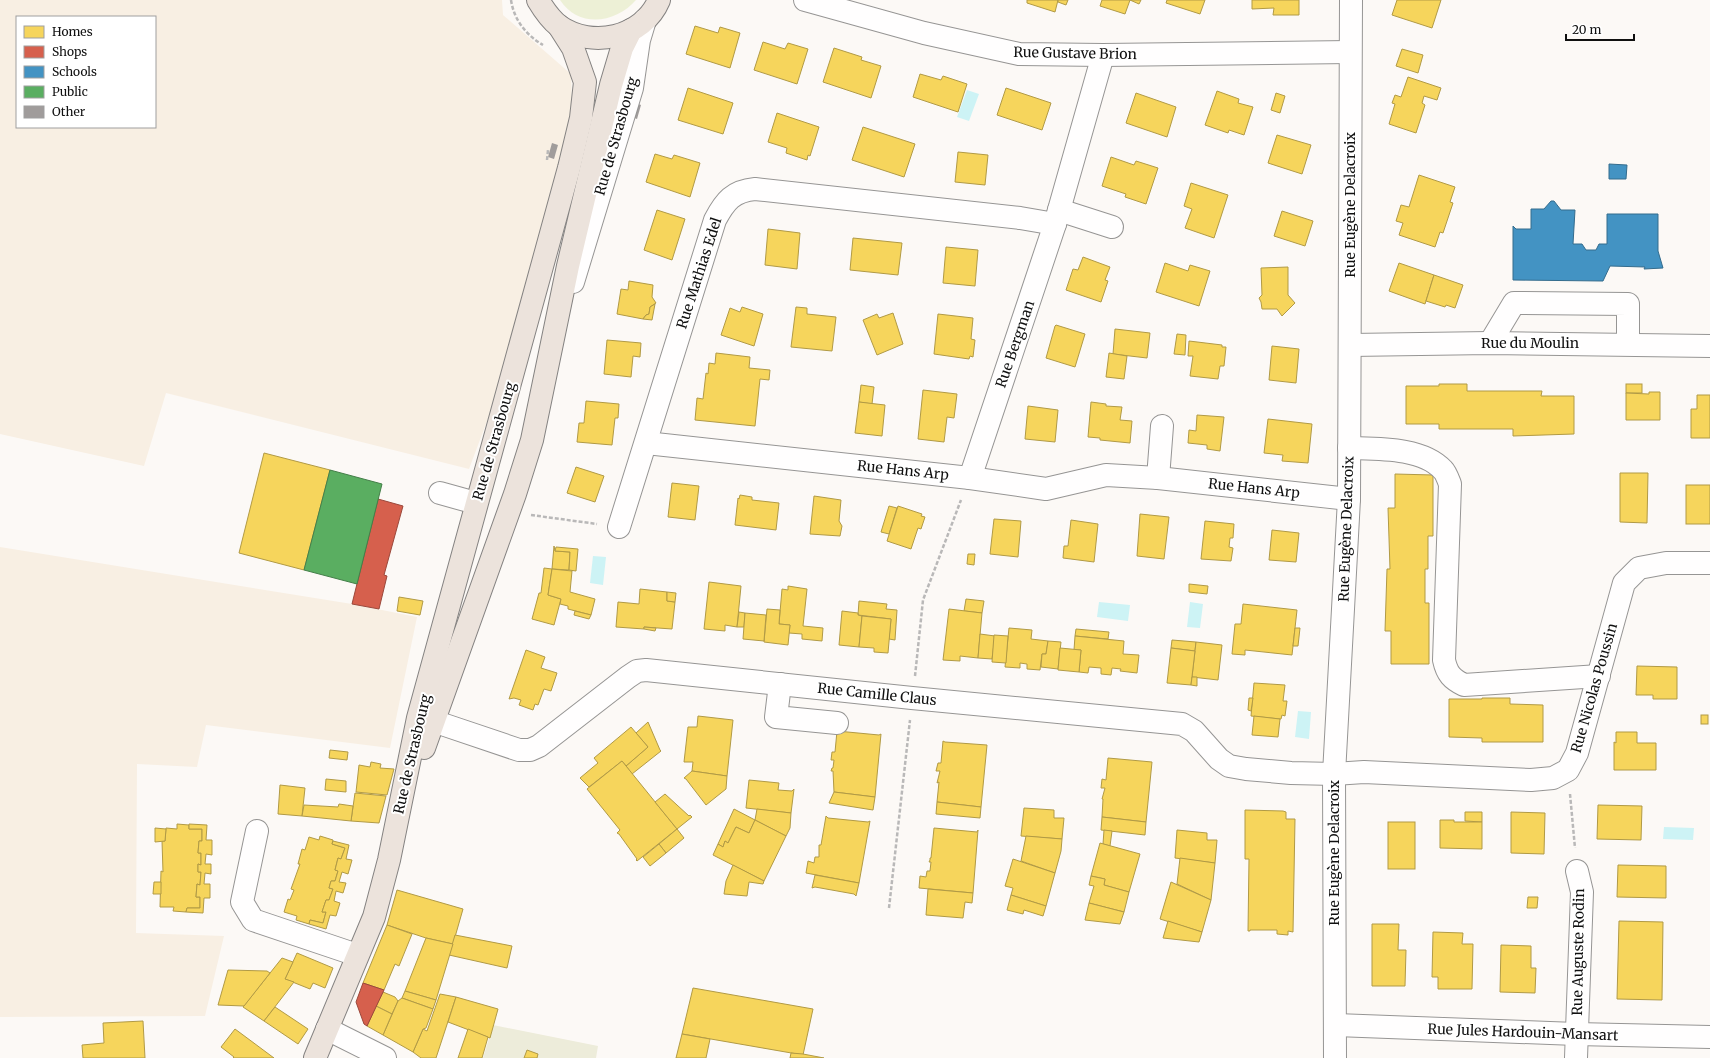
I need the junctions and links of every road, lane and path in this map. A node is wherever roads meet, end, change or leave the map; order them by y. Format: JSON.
{"nodes":[{"id":1,"x":511,"y":0,"type":"edge"},
{"id":2,"x":538,"y":0,"type":"edge"},
{"id":3,"x":659,"y":0,"type":"edge"},
{"id":4,"x":805,"y":0,"type":"edge"},
{"id":5,"x":1350,"y":0,"type":"edge"},
{"id":6,"x":849,"y":6,"type":"edge"},
{"id":7,"x":638,"y":25,"type":"junction"},
{"id":8,"x":559,"y":26,"type":"junction"},
{"id":9,"x":548,"y":47,"type":"dead end"},
{"id":10,"x":1350,"y":52,"type":"junction"},
{"id":11,"x":1103,"y":55,"type":"junction"},
{"id":12,"x":548,"y":149,"type":"dead end"},
{"id":13,"x":548,"y":164,"type":"dead end"},
{"id":14,"x":1057,"y":217,"type":"junction"},
{"id":15,"x":1112,"y":227,"type":"dead end"},
{"id":16,"x":1490,"y":343,"type":"junction"},
{"id":17,"x":1628,"y":344,"type":"junction"},
{"id":18,"x":1350,"y":345,"type":"junction"},
{"id":19,"x":1710,"y":346,"type":"edge"},
{"id":20,"x":1162,"y":426,"type":"dead end"},
{"id":21,"x":646,"y":443,"type":"junction"},
{"id":22,"x":1349,"y":448,"type":"junction"},
{"id":23,"x":970,"y":478,"type":"junction"},
{"id":24,"x":1158,"y":478,"type":"junction"},
{"id":25,"x":440,"y":493,"type":"dead end"},
{"id":26,"x":1349,"y":499,"type":"junction"},
{"id":27,"x":476,"y":502,"type":"junction"},
{"id":28,"x":529,"y":515,"type":"dead end"},
{"id":29,"x":620,"y":527,"type":"joint"},
{"id":30,"x":501,"y":531,"type":"junction"},
{"id":31,"x":1710,"y":563,"type":"edge"},
{"id":32,"x":484,"y":580,"type":"junction"},
{"id":33,"x":449,"y":604,"type":"junction"},
{"id":34,"x":1599,"y":676,"type":"junction"},
{"id":35,"x":780,"y":684,"type":"junction"},
{"id":36,"x":433,"y":721,"type":"junction"},
{"id":37,"x":837,"y":723,"type":"dead end"},
{"id":38,"x":1568,"y":770,"type":"junction"},
{"id":39,"x":1334,"y":774,"type":"junction"},
{"id":40,"x":256,"y":831,"type":"dead end"},
{"id":41,"x":389,"y":860,"type":"junction"},
{"id":42,"x":1577,"y":871,"type":"joint"},
{"id":43,"x":357,"y":955,"type":"junction"},
{"id":44,"x":1336,"y":1025,"type":"junction"},
{"id":45,"x":327,"y":1029,"type":"junction"},
{"id":46,"x":1576,"y":1034,"type":"junction"},
{"id":47,"x":1710,"y":1037,"type":"edge"},
{"id":48,"x":315,"y":1058,"type":"edge"},
{"id":49,"x":385,"y":1058,"type":"edge"},
{"id":50,"x":1335,"y":1058,"type":"edge"},
{"id":51,"x":1576,"y":1058,"type":"edge"}],
"edges":[{"from":1,"to":9,"type":"path"},
{"from":2,"to":8,"type":"main road"},
{"from":3,"to":7,"type":"main road","name":"Rue de Strasbourg"},
{"from":4,"to":6,"type":"street","name":"Rue Gustave Brion"},
{"from":5,"to":10,"type":"street","name":"Rue Eugène Delacroix"},
{"from":6,"to":11,"type":"street","name":"Rue Gustave Brion"},
{"from":7,"to":8,"type":"main road"},
{"from":7,"to":30,"type":"main road","name":"Rue de Strasbourg"},
{"from":8,"to":27,"type":"main road","name":"Rue de Strasbourg"},
{"from":10,"to":11,"type":"street","name":"Rue Gustave Brion"},
{"from":10,"to":18,"type":"street","name":"Rue Eugène Delacroix"},
{"from":11,"to":14,"type":"street","name":"Rue Bergman"},
{"from":12,"to":13,"type":"path"},
{"from":14,"to":15,"type":"street"},
{"from":14,"to":21,"type":"street","name":"Rue Mathias Edel"},
{"from":14,"to":23,"type":"street","name":"Rue Bergman"},
{"from":16,"to":17,"type":"street","name":"Rue du Moulin"},
{"from":16,"to":17,"type":"street"},
{"from":16,"to":18,"type":"street","name":"Rue du Moulin"},
{"from":17,"to":19,"type":"street","name":"Rue du Moulin"},
{"from":18,"to":22,"type":"street","name":"Rue Eugène Delacroix"},
{"from":20,"to":24,"type":"street"},
{"from":21,"to":23,"type":"street","name":"Rue Hans Arp"},
{"from":21,"to":29,"type":"street","name":"Rue Mathias Edel"},
{"from":22,"to":26,"type":"street","name":"Rue Eugène Delacroix"},
{"from":22,"to":34,"type":"street"},
{"from":23,"to":24,"type":"street","name":"Rue Hans Arp"},
{"from":24,"to":26,"type":"street","name":"Rue Hans Arp"},
{"from":25,"to":27,"type":"street"},
{"from":26,"to":39,"type":"street","name":"Rue Eugène Delacroix"},
{"from":27,"to":30,"type":"main road"},
{"from":27,"to":33,"type":"main road","name":"Rue de Strasbourg"},
{"from":28,"to":29,"type":"path"},
{"from":30,"to":32,"type":"main road","name":"Rue de Strasbourg"},
{"from":31,"to":34,"type":"street","name":"Rue Nicolas Poussin"},
{"from":32,"to":33,"type":"main road"},
{"from":32,"to":36,"type":"main road","name":"Rue de Strasbourg"},
{"from":33,"to":41,"type":"main road","name":"Rue de Strasbourg"},
{"from":34,"to":38,"type":"street","name":"Rue Nicolas Poussin"},
{"from":35,"to":36,"type":"street","name":"Rue Camille Claus"},
{"from":35,"to":37,"type":"street"},
{"from":35,"to":39,"type":"street","name":"Rue Camille Claus"},
{"from":36,"to":41,"type":"main road","name":"Rue de Strasbourg"},
{"from":38,"to":39,"type":"street","name":"Rue Nicolas Poussin"},
{"from":38,"to":42,"type":"path"},
{"from":39,"to":44,"type":"street","name":"Rue Eugène Delacroix"},
{"from":40,"to":43,"type":"street"},
{"from":41,"to":43,"type":"main road","name":"Rue de Strasbourg"},
{"from":42,"to":46,"type":"street","name":"Rue Auguste Rodin"},
{"from":43,"to":45,"type":"main road","name":"Rue de Strasbourg"},
{"from":44,"to":46,"type":"street","name":"Rue Jules Hardouin-Mansart"},
{"from":44,"to":50,"type":"street","name":"Rue Eugène Delacroix"},
{"from":45,"to":48,"type":"main road","name":"Rue de Strasbourg"},
{"from":45,"to":49,"type":"street"},
{"from":46,"to":47,"type":"street","name":"Rue Jules Hardouin-Mansart"},
{"from":46,"to":51,"type":"street","name":"Rue Auguste Rodin"}]}
